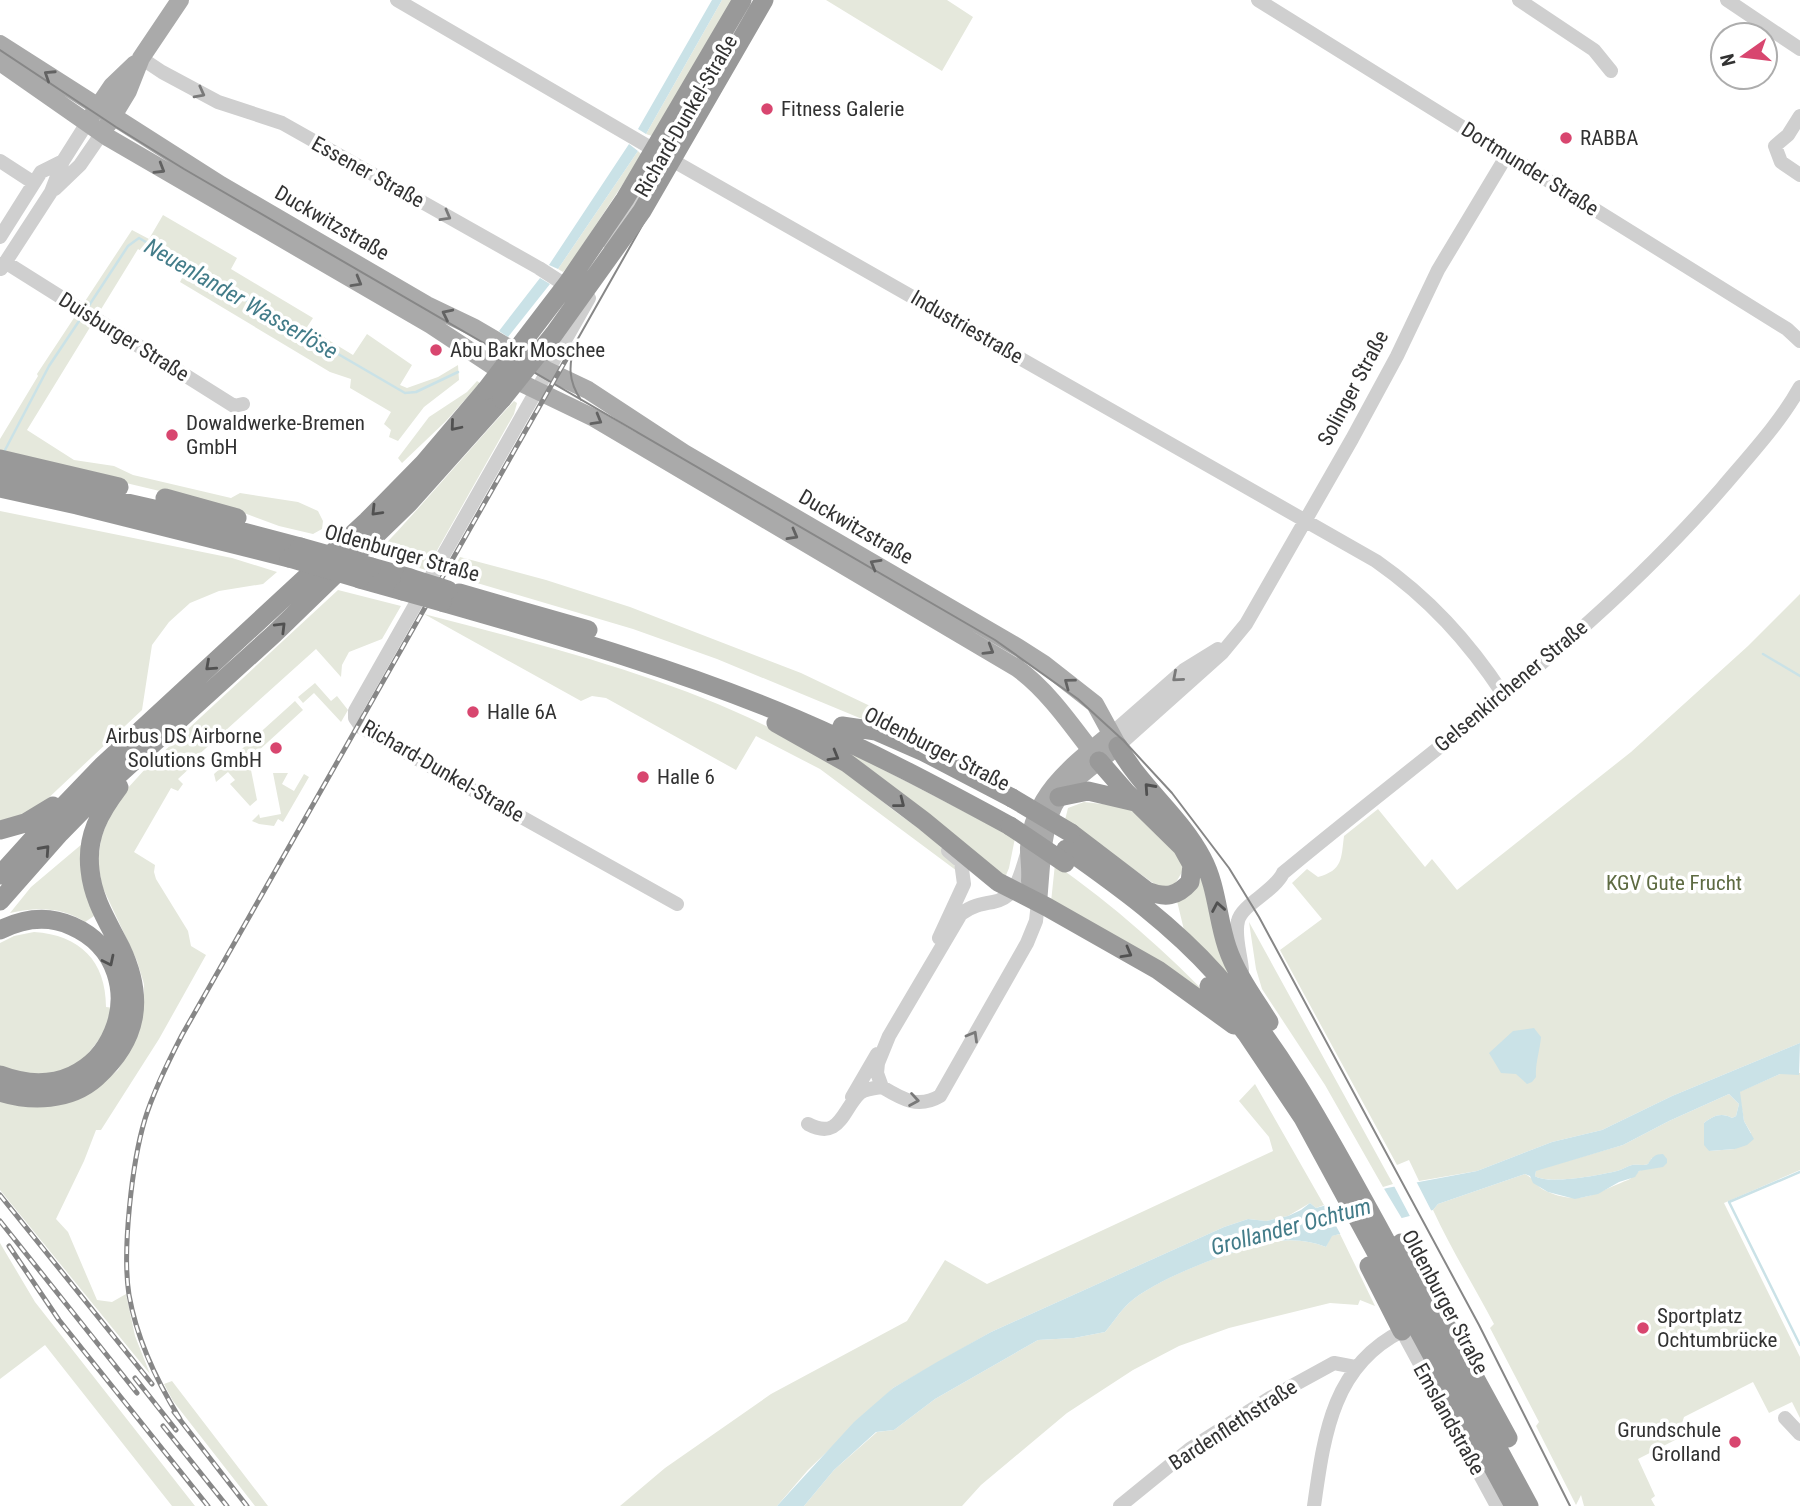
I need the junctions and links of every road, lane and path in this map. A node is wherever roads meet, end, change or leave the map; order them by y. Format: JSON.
{"nodes":[{"id":1,"x":397,"y":0,"type":"edge"},
{"id":2,"x":742,"y":0,"type":"edge"},
{"id":3,"x":754,"y":0,"type":"edge"},
{"id":4,"x":764,"y":0,"type":"edge"},
{"id":5,"x":1258,"y":0,"type":"edge"},
{"id":6,"x":1519,"y":0,"type":"edge"},
{"id":7,"x":1727,"y":0,"type":"edge"},
{"id":8,"x":174,"y":3,"type":"edge"},
{"id":9,"x":0,"y":44,"type":"edge"},
{"id":10,"x":1800,"y":49,"type":"edge"},
{"id":11,"x":141,"y":58,"type":"junction"},
{"id":12,"x":0,"y":62,"type":"edge"},
{"id":13,"x":1611,"y":71,"type":"dead end"},
{"id":14,"x":105,"y":112,"type":"junction"},
{"id":15,"x":1800,"y":116,"type":"edge"},
{"id":16,"x":87,"y":123,"type":"junction"},
{"id":17,"x":102,"y":133,"type":"junction"},
{"id":18,"x":663,"y":155,"type":"junction"},
{"id":19,"x":1507,"y":155,"type":"junction"},
{"id":20,"x":0,"y":161,"type":"edge"},
{"id":21,"x":63,"y":161,"type":"junction"},
{"id":22,"x":1800,"y":175,"type":"edge"},
{"id":23,"x":34,"y":183,"type":"junction"},
{"id":24,"x":51,"y":192,"type":"junction"},
{"id":25,"x":0,"y":237,"type":"edge"},
{"id":26,"x":3,"y":266,"type":"edge"},
{"id":27,"x":588,"y":300,"type":"junction"},
{"id":28,"x":1800,"y":341,"type":"edge"},
{"id":29,"x":548,"y":371,"type":"junction"},
{"id":30,"x":1800,"y":387,"type":"edge"},
{"id":31,"x":536,"y":389,"type":"junction"},
{"id":32,"x":494,"y":395,"type":"junction"},
{"id":33,"x":243,"y":404,"type":"dead end"},
{"id":34,"x":3,"y":486,"type":"edge"},
{"id":35,"x":1305,"y":520,"type":"junction"},
{"id":36,"x":269,"y":546,"type":"junction"},
{"id":37,"x":445,"y":596,"type":"junction"},
{"id":38,"x":1503,"y":694,"type":"junction"},
{"id":39,"x":748,"y":700,"type":"junction"},
{"id":40,"x":157,"y":737,"type":"junction"},
{"id":41,"x":1115,"y":740,"type":"junction"},
{"id":42,"x":1095,"y":756,"type":"junction"},
{"id":43,"x":102,"y":766,"type":"junction"},
{"id":44,"x":1059,"y":797,"type":"junction"},
{"id":45,"x":1136,"y":803,"type":"junction"},
{"id":46,"x":1012,"y":812,"type":"junction"},
{"id":47,"x":924,"y":821,"type":"junction"},
{"id":48,"x":0,"y":830,"type":"edge"},
{"id":49,"x":1068,"y":848,"type":"junction"},
{"id":50,"x":0,"y":875,"type":"edge"},
{"id":51,"x":1027,"y":896,"type":"junction"},
{"id":52,"x":0,"y":901,"type":"edge"},
{"id":53,"x":677,"y":905,"type":"dead end"},
{"id":54,"x":1068,"y":919,"type":"junction"},
{"id":55,"x":0,"y":930,"type":"edge"},
{"id":56,"x":1027,"y":943,"type":"junction"},
{"id":57,"x":936,"y":955,"type":"junction"},
{"id":58,"x":1240,"y":977,"type":"junction"},
{"id":59,"x":1247,"y":1033,"type":"junction"},
{"id":60,"x":889,"y":1036,"type":"junction"},
{"id":61,"x":0,"y":1075,"type":"edge"},
{"id":62,"x":1295,"y":1079,"type":"junction"},
{"id":63,"x":882,"y":1087,"type":"junction"},
{"id":64,"x":0,"y":1092,"type":"edge"},
{"id":65,"x":849,"y":1107,"type":"junction"},
{"id":66,"x":808,"y":1124,"type":"dead end"},
{"id":67,"x":1351,"y":1198,"type":"junction"},
{"id":68,"x":1371,"y":1230,"type":"junction"},
{"id":69,"x":1402,"y":1331,"type":"junction"},
{"id":70,"x":1355,"y":1367,"type":"junction"},
{"id":71,"x":1785,"y":1418,"type":"dead end"},
{"id":72,"x":1800,"y":1434,"type":"edge"},
{"id":73,"x":1120,"y":1506,"type":"edge"},
{"id":74,"x":1314,"y":1506,"type":"edge"},
{"id":75,"x":1497,"y":1506,"type":"edge"},
{"id":76,"x":1514,"y":1506,"type":"edge"},
{"id":77,"x":1530,"y":1506,"type":"edge"},
{"id":78,"x":1545,"y":1506,"type":"edge"}],
"edges":[{"from":1,"to":18,"type":"street","name":"Industriestraße"},
{"from":2,"to":32,"type":"highway","bridge":true},
{"from":3,"to":18,"type":"street","name":"Richard-Dunkel-Straße"},
{"from":4,"to":32,"type":"highway","bridge":true},
{"from":5,"to":19,"type":"street","name":"Dortmunder Straße"},
{"from":6,"to":13,"type":"street"},
{"from":7,"to":10,"type":"street"},
{"from":8,"to":11,"type":"main road"},
{"from":14,"to":9,"type":"main road","name":"Duckwitzstraße","one_way":true},
{"from":11,"to":14,"type":"main road"},
{"from":11,"to":27,"type":"street","name":"Essener Straße","one_way":true},
{"from":12,"to":16,"type":"main road","name":"Duckwitzstraße"},
{"from":14,"to":16,"type":"main road"},
{"from":14,"to":17,"type":"main road"},
{"from":29,"to":14,"type":"main road","name":"Duckwitzstraße","one_way":true},
{"from":15,"to":22,"type":"street"},
{"from":16,"to":17,"type":"main road","name":"Duckwitzstraße"},
{"from":16,"to":21,"type":"street"},
{"from":17,"to":24,"type":"street"},
{"from":17,"to":31,"type":"main road","name":"Duckwitzstraße","one_way":true},
{"from":18,"to":27,"type":"street","name":"Richard-Dunkel-Straße"},
{"from":18,"to":35,"type":"street","name":"Industriestraße"},
{"from":19,"to":28,"type":"street","name":"Dortmunder Straße"},
{"from":19,"to":35,"type":"street","name":"Solinger Straße"},
{"from":20,"to":23,"type":"street"},
{"from":21,"to":23,"type":"street"},
{"from":21,"to":24,"type":"street"},
{"from":23,"to":25,"type":"street"},
{"from":24,"to":26,"type":"street"},
{"from":26,"to":33,"type":"street","name":"Duisburger Straße"},
{"from":27,"to":29,"type":"street","name":"Richard-Dunkel-Straße"},
{"from":29,"to":31,"type":"street"},
{"from":41,"to":29,"type":"main road","name":"Duckwitzstraße","one_way":true},
{"from":30,"to":38,"type":"street","name":"Gelsenkirchener Straße"},
{"from":31,"to":42,"type":"main road","name":"Duckwitzstraße","one_way":true},
{"from":31,"to":53,"type":"street","name":"Richard-Dunkel-Straße"},
{"from":40,"to":32,"type":"highway","one_way":true},
{"from":32,"to":43,"type":"highway","one_way":true},
{"from":34,"to":36,"type":"highway","name":"Oldenburger Straße"},
{"from":34,"to":36,"type":"highway"},
{"from":35,"to":38,"type":"street","name":"Industriestraße"},
{"from":35,"to":41,"type":"street","name":"Solinger Straße"},
{"from":36,"to":37,"type":"highway","name":"Oldenburger Straße","bridge":true},
{"from":37,"to":39,"type":"highway","name":"Oldenburger Straße"},
{"from":37,"to":46,"type":"highway","name":"Oldenburger Straße"},
{"from":38,"to":58,"type":"street","name":"Gelsenkirchener Straße"},
{"from":39,"to":46,"type":"highway","name":"Oldenburger Straße"},
{"from":39,"to":47,"type":"highway","one_way":true},
{"from":52,"to":40,"type":"highway","one_way":true},
{"from":40,"to":64,"type":"highway"},
{"from":41,"to":42,"type":"main road","name":"Solinger Straße"},
{"from":58,"to":41,"type":"highway","one_way":true},
{"from":42,"to":44,"type":"main road"},
{"from":42,"to":45,"type":"highway"},
{"from":42,"to":51,"type":"main road"},
{"from":43,"to":48,"type":"highway"},
{"from":43,"to":50,"type":"highway"},
{"from":44,"to":45,"type":"highway"},
{"from":44,"to":51,"type":"main road"},
{"from":45,"to":49,"type":"highway"},
{"from":46,"to":49,"type":"highway","bridge":true},
{"from":46,"to":49,"type":"highway","name":"Oldenburger Straße","bridge":true},
{"from":47,"to":51,"type":"highway"},
{"from":47,"to":57,"type":"street"},
{"from":49,"to":59,"type":"highway","name":"Oldenburger Straße"},
{"from":49,"to":62,"type":"highway","name":"Oldenburger Straße"},
{"from":51,"to":54,"type":"highway"},
{"from":51,"to":56,"type":"street"},
{"from":51,"to":57,"type":"street"},
{"from":54,"to":56,"type":"street"},
{"from":54,"to":59,"type":"highway","one_way":true},
{"from":55,"to":61,"type":"highway","one_way":true},
{"from":63,"to":56,"type":"street","one_way":true},
{"from":57,"to":60,"type":"street"},
{"from":58,"to":62,"type":"highway"},
{"from":59,"to":67,"type":"highway","name":"Oldenburger Straße"},
{"from":60,"to":63,"type":"street"},
{"from":60,"to":65,"type":"street"},
{"from":62,"to":67,"type":"highway","name":"Oldenburger Straße"},
{"from":63,"to":65,"type":"street"},
{"from":65,"to":66,"type":"street"},
{"from":67,"to":68,"type":"highway","name":"Oldenburger Straße"},
{"from":68,"to":69,"type":"highway"},
{"from":68,"to":76,"type":"highway","name":"Oldenburger Straße"},
{"from":68,"to":77,"type":"highway","name":"Oldenburger Straße"},
{"from":68,"to":78,"type":"highway"},
{"from":69,"to":70,"type":"street"},
{"from":69,"to":75,"type":"street","name":"Emslandstraße"},
{"from":70,"to":73,"type":"street","name":"Bardenflethstraße"},
{"from":70,"to":74,"type":"street"},
{"from":71,"to":72,"type":"street"}]}
